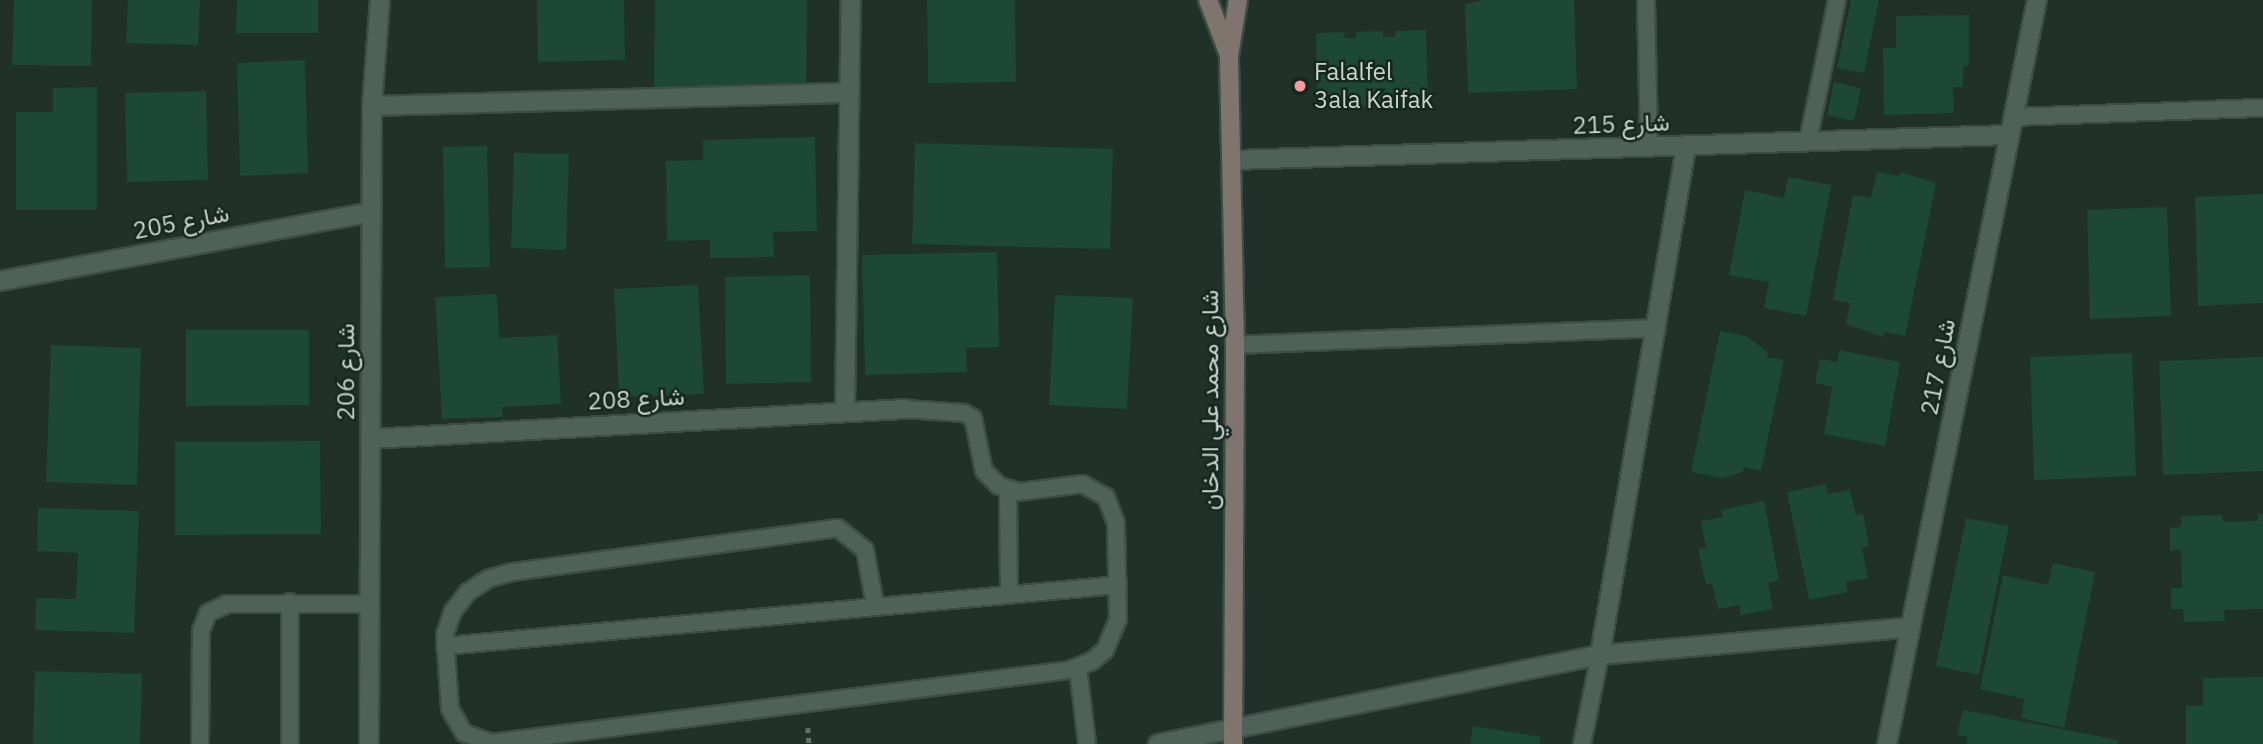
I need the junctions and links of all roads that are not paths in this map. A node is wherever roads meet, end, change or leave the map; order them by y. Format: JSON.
{"nodes":[{"id":1,"x":380,"y":0,"type":"edge"},
{"id":2,"x":851,"y":0,"type":"edge"},
{"id":3,"x":1208,"y":0,"type":"edge"},
{"id":4,"x":1238,"y":0,"type":"edge"},
{"id":5,"x":1646,"y":0,"type":"edge"},
{"id":6,"x":1837,"y":0,"type":"edge"},
{"id":7,"x":2037,"y":0,"type":"edge"},
{"id":8,"x":1229,"y":56,"type":"junction"},
{"id":9,"x":850,"y":93,"type":"junction"},
{"id":10,"x":372,"y":106,"type":"junction"},
{"id":11,"x":2263,"y":108,"type":"edge"},
{"id":12,"x":2012,"y":126,"type":"junction"},
{"id":13,"x":1808,"y":141,"type":"junction"},
{"id":14,"x":1686,"y":147,"type":"junction"},
{"id":15,"x":1649,"y":148,"type":"junction"},
{"id":16,"x":1234,"y":160,"type":"junction"},
{"id":17,"x":371,"y":212,"type":"junction"},
{"id":18,"x":0,"y":281,"type":"edge"},
{"id":19,"x":1657,"y":328,"type":"junction"},
{"id":20,"x":1235,"y":345,"type":"junction"},
{"id":21,"x":905,"y":409,"type":"joint"},
{"id":22,"x":845,"y":411,"type":"junction"},
{"id":23,"x":370,"y":439,"type":"junction"},
{"id":24,"x":1009,"y":490,"type":"junction"},
{"id":25,"x":1118,"y":585,"type":"junction"},
{"id":26,"x":1009,"y":594,"type":"junction"},
{"id":27,"x":290,"y":602,"type":"junction"},
{"id":28,"x":369,"y":604,"type":"junction"},
{"id":29,"x":875,"y":605,"type":"junction"},
{"id":30,"x":1911,"y":627,"type":"junction"},
{"id":31,"x":445,"y":646,"type":"junction"},
{"id":32,"x":1600,"y":655,"type":"junction"},
{"id":33,"x":1078,"y":668,"type":"junction"},
{"id":34,"x":1233,"y":735,"type":"edge"},
{"id":35,"x":200,"y":744,"type":"edge"},
{"id":36,"x":290,"y":744,"type":"edge"},
{"id":37,"x":369,"y":744,"type":"edge"},
{"id":38,"x":1087,"y":744,"type":"edge"},
{"id":39,"x":1158,"y":744,"type":"edge"},
{"id":40,"x":1582,"y":744,"type":"edge"},
{"id":41,"x":1887,"y":744,"type":"edge"}],
"edges":[{"from":1,"to":10,"type":"street","name":"شارع 206"},
{"from":2,"to":9,"type":"street"},
{"from":3,"to":8,"type":"street","name":"شارع محمد علي الدخان"},
{"from":4,"to":8,"type":"street","name":"شارع محمد علي الدخان"},
{"from":5,"to":15,"type":"lane"},
{"from":6,"to":13,"type":"lane"},
{"from":7,"to":12,"type":"street","name":"شارع 217"},
{"from":8,"to":16,"type":"street","name":"شارع محمد علي الدخان"},
{"from":9,"to":10,"type":"street"},
{"from":9,"to":22,"type":"street"},
{"from":10,"to":17,"type":"street","name":"شارع 206"},
{"from":11,"to":12,"type":"lane"},
{"from":12,"to":13,"type":"street","name":"شارع 215"},
{"from":12,"to":30,"type":"street","name":"شارع 217"},
{"from":13,"to":14,"type":"street","name":"شارع 215"},
{"from":14,"to":15,"type":"street","name":"شارع 215"},
{"from":14,"to":19,"type":"street"},
{"from":15,"to":16,"type":"street","name":"شارع 215"},
{"from":16,"to":20,"type":"street","name":"شارع محمد علي الدخان"},
{"from":17,"to":18,"type":"street","name":"شارع 205"},
{"from":17,"to":23,"type":"street","name":"شارع 206"},
{"from":19,"to":20,"type":"lane"},
{"from":19,"to":32,"type":"street"},
{"from":20,"to":34,"type":"street","name":"شارع محمد علي الدخان"},
{"from":21,"to":22,"type":"street","name":"شارع 208"},
{"from":21,"to":24,"type":"lane"},
{"from":22,"to":23,"type":"street","name":"شارع 208"},
{"from":23,"to":28,"type":"street","name":"شارع 206"},
{"from":24,"to":25,"type":"lane"},
{"from":24,"to":26,"type":"lane"},
{"from":25,"to":26,"type":"lane"},
{"from":25,"to":33,"type":"lane"},
{"from":26,"to":29,"type":"lane"},
{"from":27,"to":28,"type":"lane"},
{"from":27,"to":35,"type":"lane"},
{"from":27,"to":36,"type":"lane"},
{"from":28,"to":37,"type":"street","name":"شارع 206"},
{"from":29,"to":31,"type":"lane"},
{"from":29,"to":31,"type":"lane"},
{"from":30,"to":32,"type":"street"},
{"from":30,"to":41,"type":"street","name":"شارع 217"},
{"from":31,"to":33,"type":"lane"},
{"from":32,"to":34,"type":"street"},
{"from":32,"to":40,"type":"lane"},
{"from":33,"to":38,"type":"lane"},
{"from":34,"to":39,"type":"street"}]}
